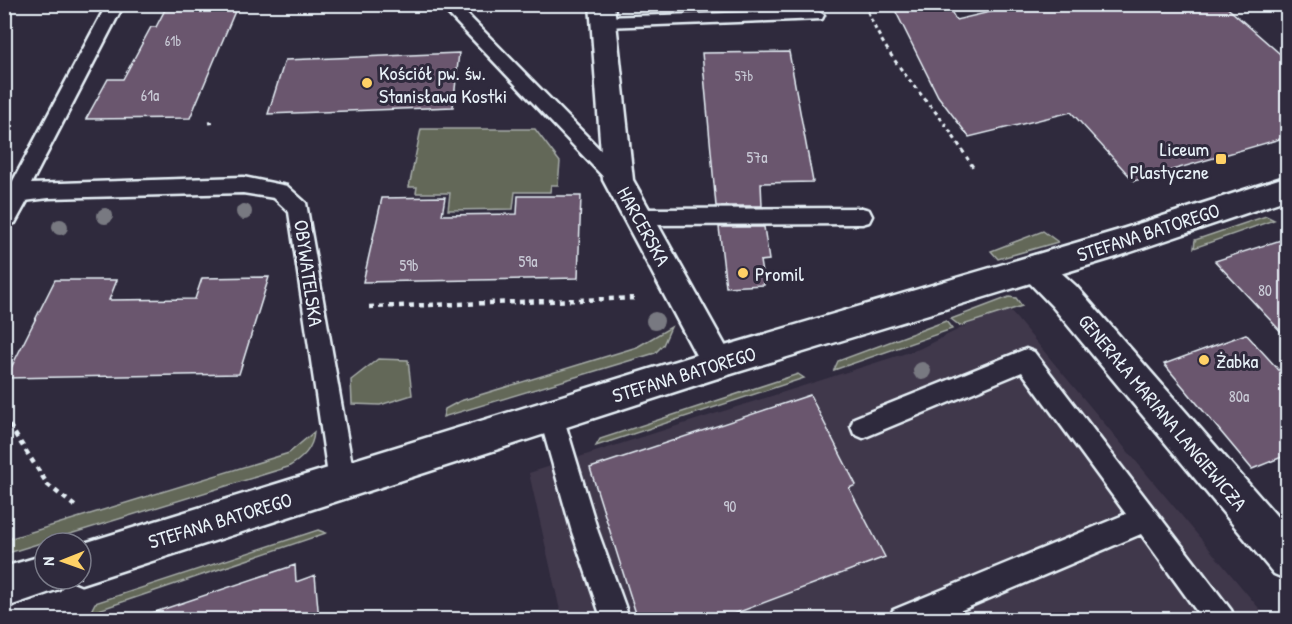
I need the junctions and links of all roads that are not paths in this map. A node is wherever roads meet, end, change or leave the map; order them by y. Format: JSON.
{"nodes":[{"id":1,"x":116,"y":4,"type":"edge"},
{"id":2,"x":447,"y":4,"type":"edge"},
{"id":3,"x":603,"y":13,"type":"edge"},
{"id":4,"x":816,"y":15,"type":"dead end"},
{"id":5,"x":618,"y":180,"type":"junction"},
{"id":6,"x":1287,"y":187,"type":"edge"},
{"id":7,"x":8,"y":201,"type":"edge"},
{"id":8,"x":862,"y":216,"type":"dead end"},
{"id":9,"x":639,"y":217,"type":"junction"},
{"id":10,"x":1035,"y":268,"type":"junction"},
{"id":11,"x":718,"y":363,"type":"junction"},
{"id":12,"x":551,"y":416,"type":"junction"},
{"id":13,"x":862,"y":426,"type":"dead end"},
{"id":14,"x":342,"y":482,"type":"junction"},
{"id":15,"x":1146,"y":519,"type":"junction"},
{"id":16,"x":93,"y":560,"type":"edge"},
{"id":17,"x":1287,"y":560,"type":"edge"},
{"id":18,"x":33,"y":579,"type":"edge"},
{"id":19,"x":4,"y":588,"type":"edge"},
{"id":20,"x":912,"y":618,"type":"edge"},
{"id":21,"x":616,"y":620,"type":"edge"},
{"id":22,"x":1221,"y":620,"type":"edge"}],
"edges":[{"from":1,"to":7,"type":"lane","name":"OBYWATELSKA"},
{"from":2,"to":5,"type":"lane"},
{"from":3,"to":4,"type":"lane"},
{"from":3,"to":5,"type":"street","name":"HARCERSKA"},
{"from":5,"to":9,"type":"street","name":"HARCERSKA"},
{"from":6,"to":10,"type":"street","name":"STEFANA BATOREGO"},
{"from":7,"to":14,"type":"lane","name":"OBYWATELSKA"},
{"from":8,"to":9,"type":"lane"},
{"from":9,"to":11,"type":"street","name":"HARCERSKA"},
{"from":10,"to":11,"type":"street","name":"STEFANA BATOREGO"},
{"from":10,"to":17,"type":"street","name":"GENERAŁA MARIANA LANGIEWICZA"},
{"from":11,"to":12,"type":"street","name":"STEFANA BATOREGO"},
{"from":12,"to":14,"type":"street","name":"STEFANA BATOREGO"},
{"from":12,"to":21,"type":"lane"},
{"from":13,"to":15,"type":"lane"},
{"from":14,"to":16,"type":"street","name":"STEFANA BATOREGO"},
{"from":15,"to":20,"type":"lane"},
{"from":15,"to":22,"type":"lane"},
{"from":18,"to":19,"type":"street"}]}
